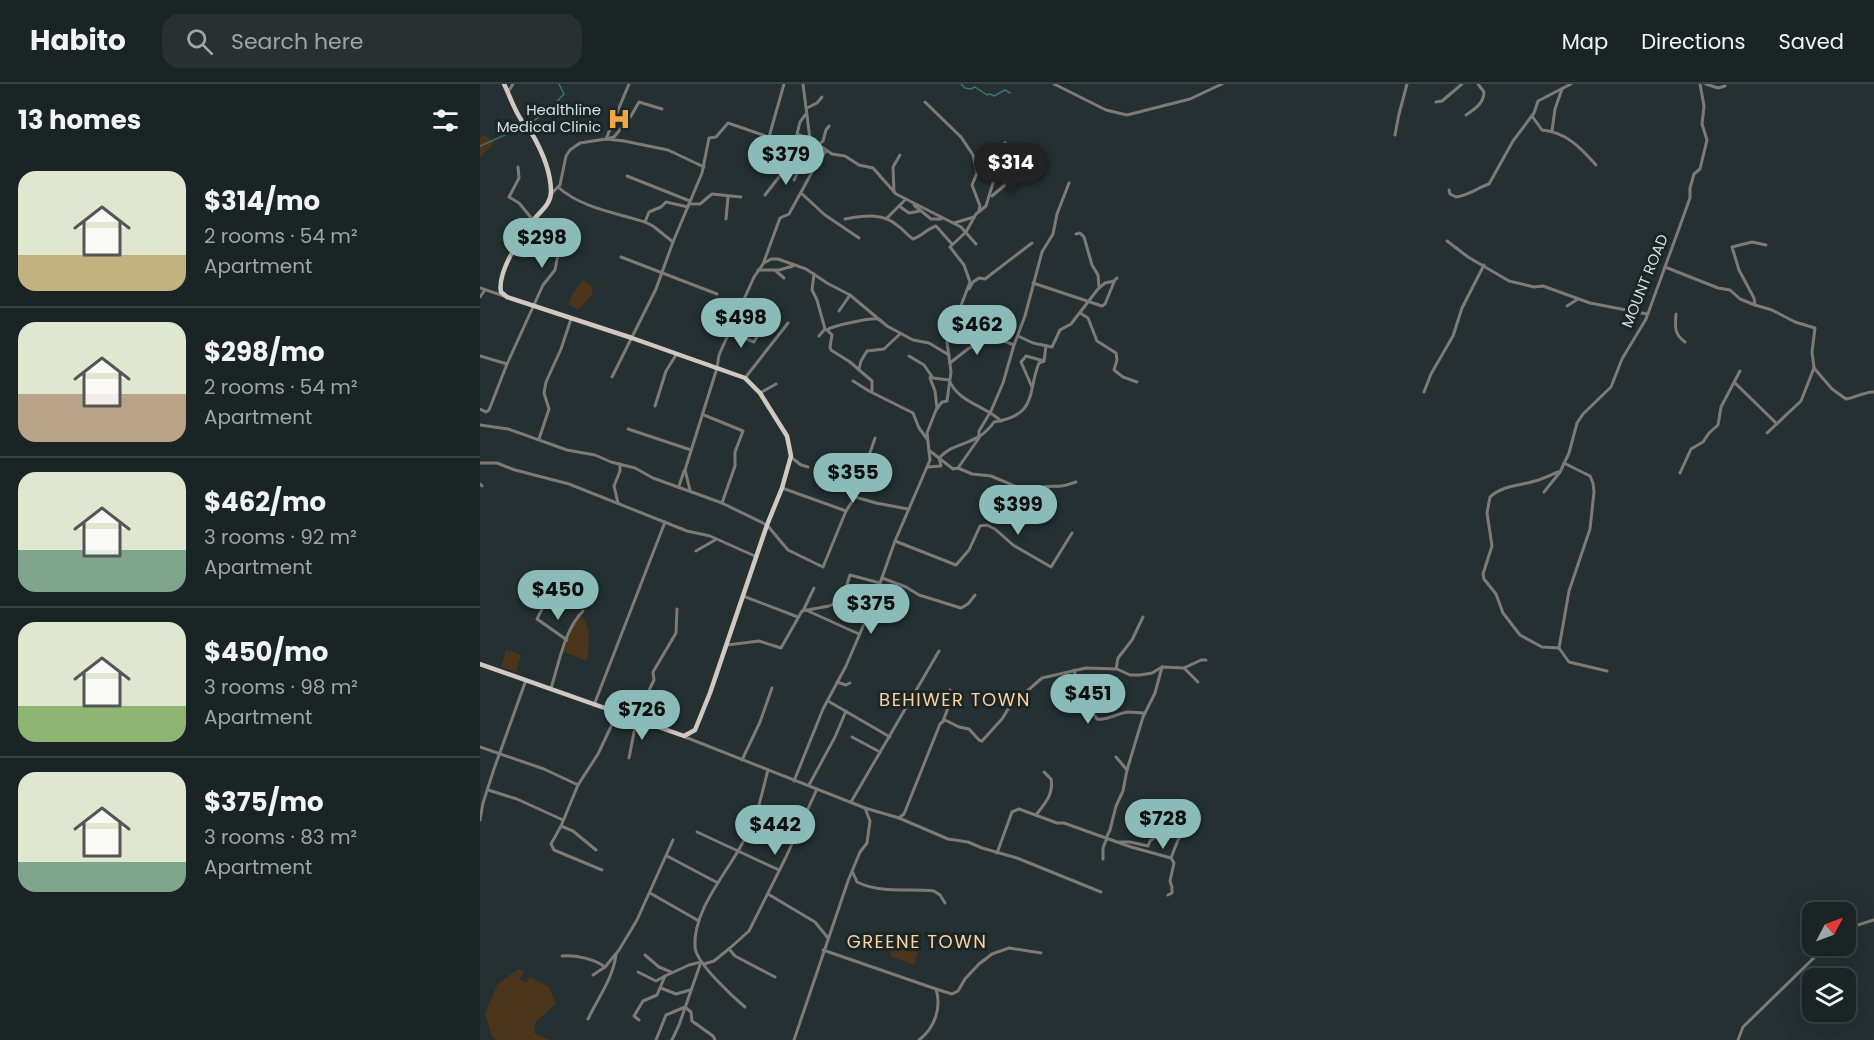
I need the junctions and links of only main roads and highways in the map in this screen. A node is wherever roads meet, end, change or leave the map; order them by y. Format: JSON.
{"nodes":[{"id":1,"x":504,"y":84,"type":"edge"},
{"id":2,"x":480,"y":664,"type":"edge"}],
"edges":[{"from":1,"to":2,"type":"main road"}]}
